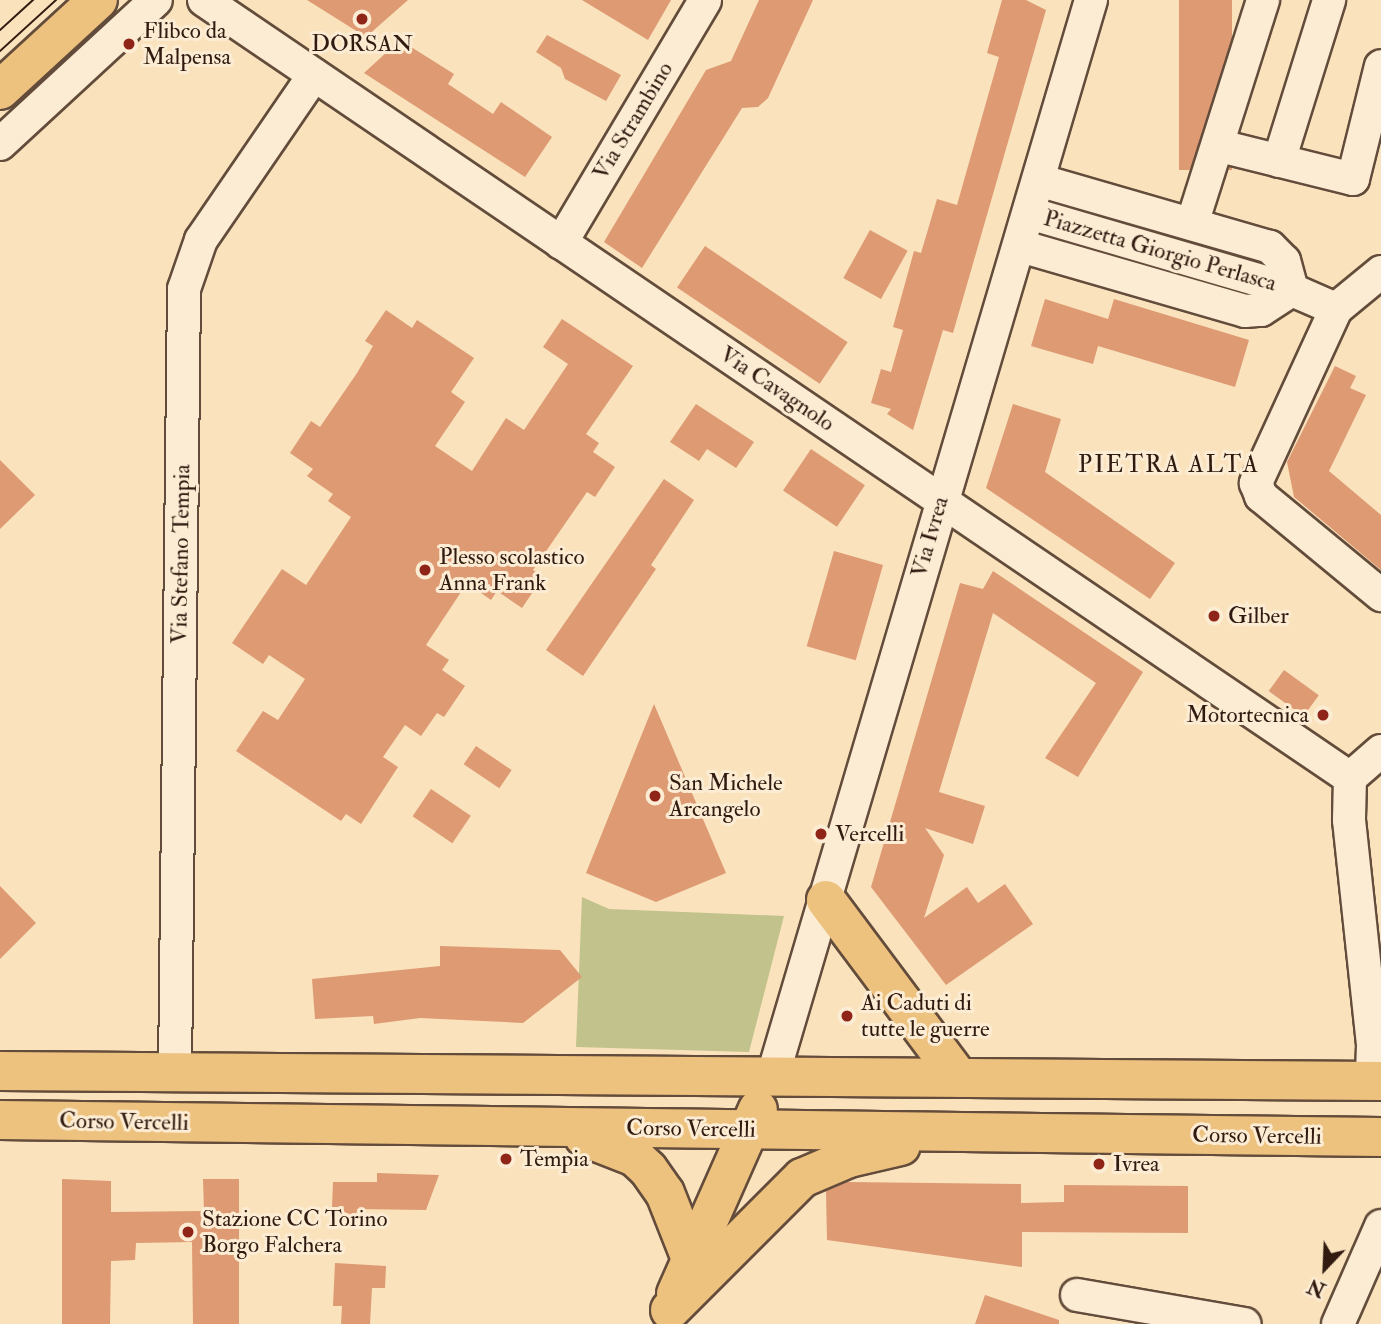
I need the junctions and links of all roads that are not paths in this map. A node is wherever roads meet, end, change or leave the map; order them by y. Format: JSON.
{"nodes":[{"id":1,"x":98,"y":0,"type":"edge"},
{"id":2,"x":156,"y":0,"type":"edge"},
{"id":3,"x":204,"y":0,"type":"edge"},
{"id":4,"x":705,"y":0,"type":"edge"},
{"id":5,"x":1091,"y":0,"type":"edge"},
{"id":6,"x":1263,"y":0,"type":"edge"},
{"id":7,"x":1329,"y":0,"type":"edge"},
{"id":8,"x":1381,"y":66,"type":"edge"},
{"id":9,"x":314,"y":75,"type":"junction"},
{"id":10,"x":0,"y":90,"type":"edge"},
{"id":11,"x":0,"y":144,"type":"edge"},
{"id":12,"x":1220,"y":146,"type":"junction"},
{"id":13,"x":1279,"y":161,"type":"junction"},
{"id":14,"x":1038,"y":180,"type":"junction"},
{"id":15,"x":1029,"y":213,"type":"junction"},
{"id":16,"x":1192,"y":224,"type":"junction"},
{"id":17,"x":561,"y":243,"type":"junction"},
{"id":18,"x":1020,"y":246,"type":"junction"},
{"id":19,"x":1381,"y":272,"type":"edge"},
{"id":20,"x":1292,"y":290,"type":"junction"},
{"id":21,"x":1336,"y":309,"type":"junction"},
{"id":22,"x":940,"y":500,"type":"junction"},
{"id":23,"x":1381,"y":596,"type":"edge"},
{"id":24,"x":1381,"y":751,"type":"edge"},
{"id":25,"x":1350,"y":778,"type":"junction"},
{"id":26,"x":826,"y":900,"type":"junction"},
{"id":27,"x":0,"y":1071,"type":"edge"},
{"id":28,"x":175,"y":1071,"type":"junction"},
{"id":29,"x":773,"y":1075,"type":"junction"},
{"id":30,"x":959,"y":1078,"type":"junction"},
{"id":31,"x":1376,"y":1081,"type":"edge"},
{"id":32,"x":0,"y":1120,"type":"edge"},
{"id":33,"x":552,"y":1127,"type":"junction"},
{"id":34,"x":749,"y":1130,"type":"junction"},
{"id":35,"x":960,"y":1130,"type":"junction"},
{"id":36,"x":1381,"y":1137,"type":"edge"},
{"id":37,"x":1381,"y":1226,"type":"edge"},
{"id":38,"x":691,"y":1258,"type":"junction"},
{"id":39,"x":1077,"y":1295,"type":"dead end"},
{"id":40,"x":666,"y":1317,"type":"edge"},
{"id":41,"x":1245,"y":1324,"type":"edge"},
{"id":42,"x":1338,"y":1324,"type":"edge"}],
"edges":[{"from":1,"to":10,"type":"main road"},
{"from":2,"to":11,"type":"street"},
{"from":3,"to":9,"type":"street","name":"Via Cavagnolo"},
{"from":4,"to":17,"type":"street","name":"Via Strambino"},
{"from":5,"to":14,"type":"street","name":"Via Ivrea"},
{"from":6,"to":12,"type":"street"},
{"from":7,"to":13,"type":"street"},
{"from":8,"to":13,"type":"street"},
{"from":9,"to":17,"type":"street","name":"Via Cavagnolo"},
{"from":9,"to":28,"type":"street","name":"Via Stefano Tempia"},
{"from":12,"to":13,"type":"street"},
{"from":12,"to":16,"type":"street"},
{"from":14,"to":15,"type":"street","name":"Via Ivrea"},
{"from":14,"to":16,"type":"street","name":"Piazzetta Giorgio Perlasca"},
{"from":15,"to":18,"type":"street","name":"Via Ivrea"},
{"from":15,"to":20,"type":"street","name":"Piazzetta Giorgio Perlasca"},
{"from":16,"to":20,"type":"street","name":"Piazzetta Giorgio Perlasca"},
{"from":17,"to":22,"type":"street","name":"Via Cavagnolo"},
{"from":18,"to":20,"type":"street","name":"Piazzetta Giorgio Perlasca"},
{"from":18,"to":22,"type":"street","name":"Via Ivrea"},
{"from":19,"to":21,"type":"street"},
{"from":20,"to":21,"type":"street","name":"Piazzetta Giorgio Perlasca"},
{"from":21,"to":23,"type":"street"},
{"from":22,"to":25,"type":"street","name":"Via Cavagnolo"},
{"from":22,"to":26,"type":"street","name":"Via Ivrea"},
{"from":24,"to":25,"type":"street"},
{"from":25,"to":31,"type":"street"},
{"from":26,"to":29,"type":"street","name":"Via Ivrea"},
{"from":26,"to":30,"type":"main road"},
{"from":27,"to":28,"type":"main road"},
{"from":28,"to":29,"type":"main road"},
{"from":29,"to":30,"type":"main road"},
{"from":29,"to":34,"type":"main road"},
{"from":30,"to":31,"type":"main road"},
{"from":32,"to":33,"type":"main road","name":"Corso Vercelli"},
{"from":33,"to":34,"type":"main road","name":"Corso Vercelli"},
{"from":33,"to":38,"type":"main road"},
{"from":34,"to":35,"type":"main road","name":"Corso Vercelli"},
{"from":34,"to":38,"type":"main road"},
{"from":35,"to":36,"type":"main road","name":"Corso Vercelli"},
{"from":35,"to":40,"type":"main road"},
{"from":37,"to":42,"type":"street"},
{"from":38,"to":40,"type":"main road"},
{"from":39,"to":41,"type":"street"}]}
